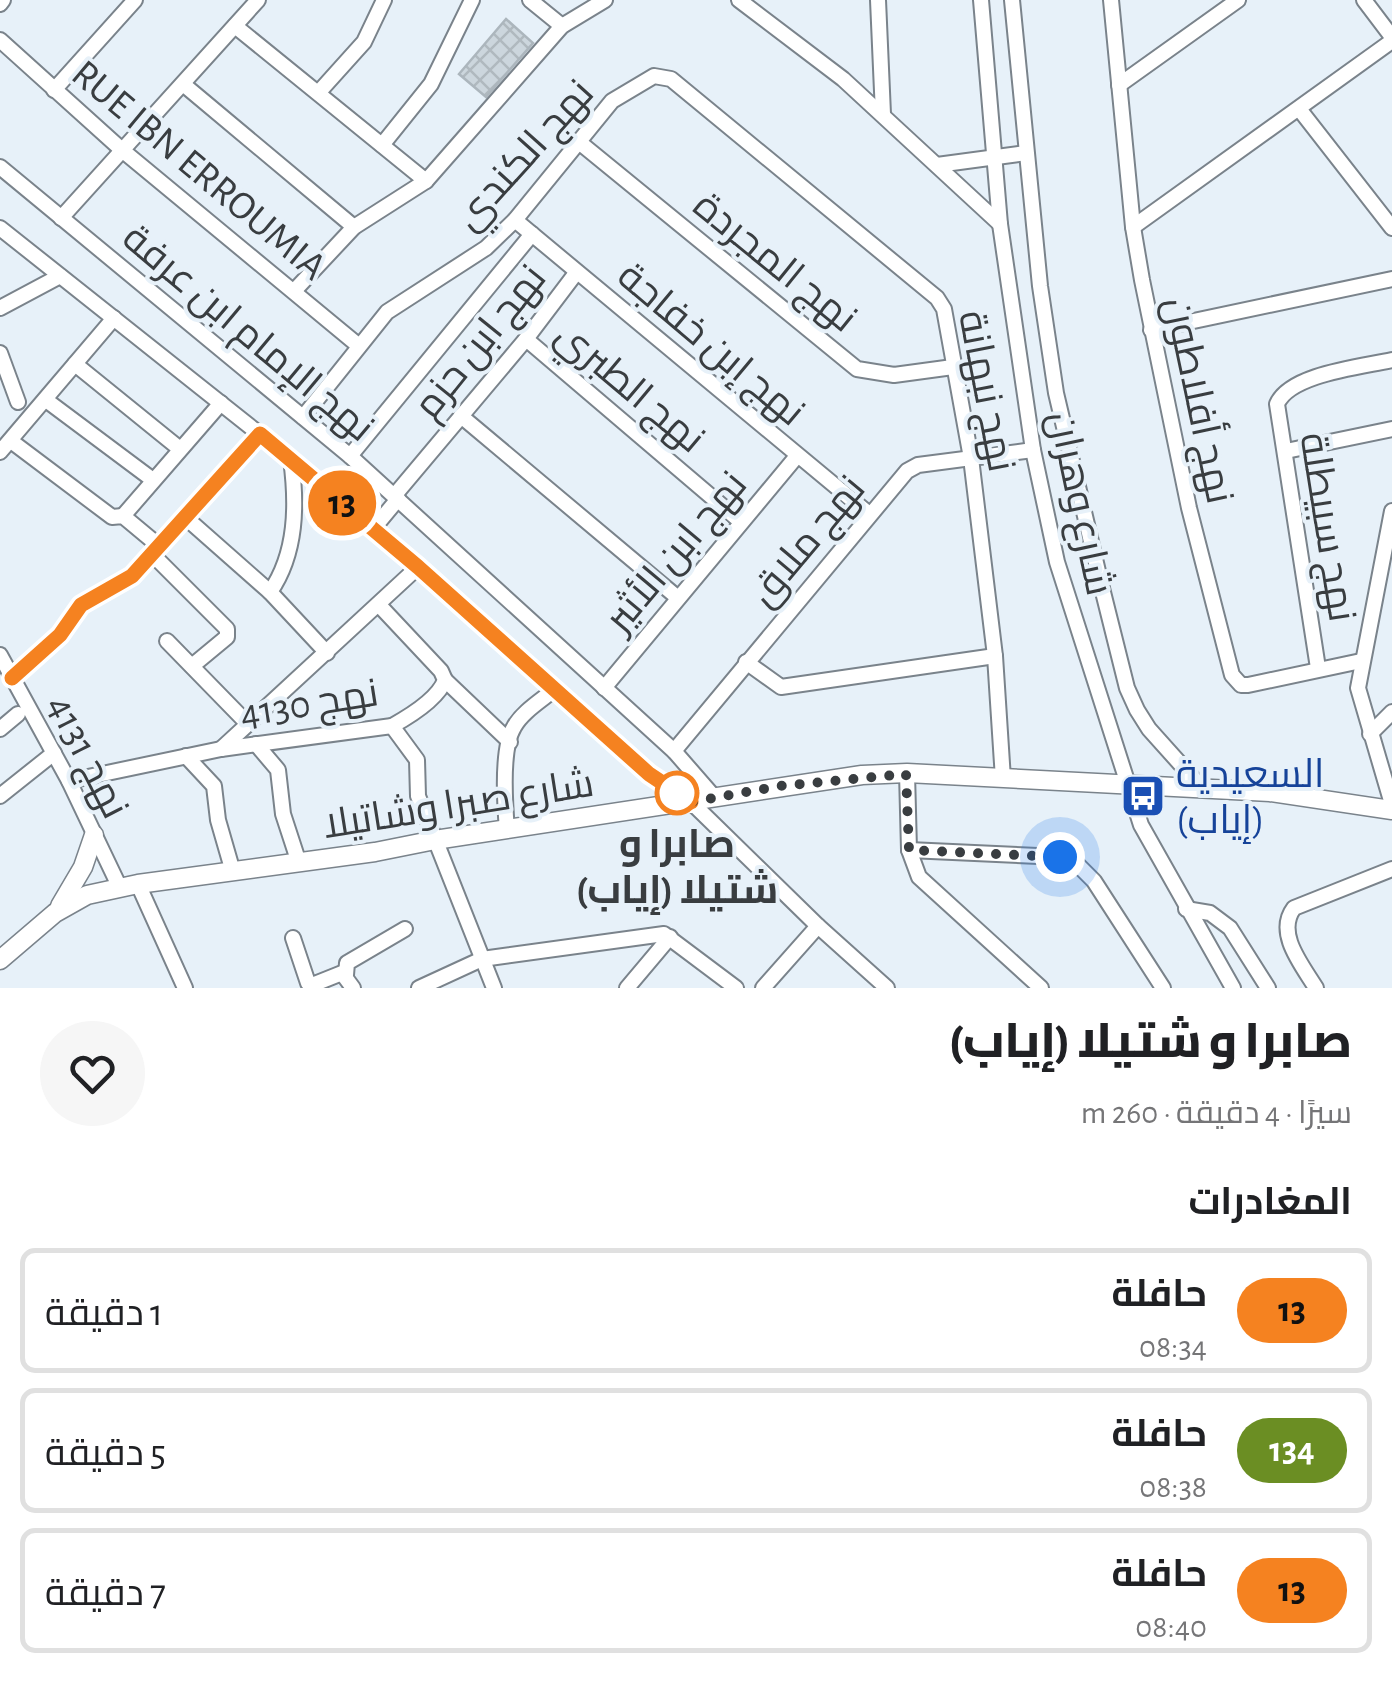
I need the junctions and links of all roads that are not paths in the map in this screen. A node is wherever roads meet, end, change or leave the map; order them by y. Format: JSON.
{"nodes":[{"id":1,"x":136,"y":0,"type":"edge"},
{"id":2,"x":258,"y":0,"type":"edge"},
{"id":3,"x":384,"y":0,"type":"edge"},
{"id":4,"x":472,"y":0,"type":"edge"},
{"id":5,"x":530,"y":0,"type":"edge"},
{"id":6,"x":606,"y":0,"type":"edge"},
{"id":7,"x":878,"y":0,"type":"edge"},
{"id":8,"x":982,"y":0,"type":"edge"},
{"id":9,"x":1012,"y":0,"type":"edge"},
{"id":10,"x":1111,"y":0,"type":"edge"},
{"id":11,"x":1238,"y":0,"type":"edge"},
{"id":12,"x":1364,"y":0,"type":"edge"},
{"id":13,"x":749,"y":3,"type":"edge"},
{"id":14,"x":235,"y":26,"type":"junction"},
{"id":15,"x":562,"y":26,"type":"junction"},
{"id":16,"x":1392,"y":39,"type":"edge"},
{"id":17,"x":0,"y":40,"type":"edge"},
{"id":18,"x":672,"y":79,"type":"joint"},
{"id":19,"x":183,"y":84,"type":"junction"},
{"id":20,"x":1118,"y":85,"type":"junction"},
{"id":21,"x":54,"y":90,"type":"junction"},
{"id":22,"x":319,"y":92,"type":"junction"},
{"id":23,"x":1300,"y":110,"type":"junction"},
{"id":24,"x":883,"y":114,"type":"junction"},
{"id":25,"x":578,"y":142,"type":"junction"},
{"id":26,"x":382,"y":144,"type":"junction"},
{"id":27,"x":122,"y":150,"type":"junction"},
{"id":28,"x":1026,"y":153,"type":"junction"},
{"id":29,"x":994,"y":159,"type":"junction"},
{"id":30,"x":936,"y":164,"type":"junction"},
{"id":31,"x":0,"y":168,"type":"edge"},
{"id":32,"x":426,"y":181,"type":"junction"},
{"id":33,"x":61,"y":218,"type":"junction"},
{"id":34,"x":515,"y":220,"type":"junction"},
{"id":35,"x":1000,"y":224,"type":"junction"},
{"id":36,"x":354,"y":227,"type":"junction"},
{"id":37,"x":0,"y":228,"type":"edge"},
{"id":38,"x":1133,"y":228,"type":"junction"},
{"id":39,"x":1392,"y":228,"type":"edge"},
{"id":40,"x":532,"y":234,"type":"junction"},
{"id":41,"x":576,"y":273,"type":"junction"},
{"id":42,"x":60,"y":276,"type":"junction"},
{"id":43,"x":1392,"y":279,"type":"edge"},
{"id":44,"x":296,"y":290,"type":"junction"},
{"id":45,"x":0,"y":308,"type":"edge"},
{"id":46,"x":114,"y":318,"type":"junction"},
{"id":47,"x":1151,"y":330,"type":"junction"},
{"id":48,"x":526,"y":339,"type":"junction"},
{"id":49,"x":360,"y":346,"type":"junction"},
{"id":50,"x":0,"y":353,"type":"edge"},
{"id":51,"x":1392,"y":360,"type":"edge"},
{"id":52,"x":76,"y":364,"type":"junction"},
{"id":53,"x":954,"y":368,"type":"junction"},
{"id":54,"x":0,"y":395,"type":"edge"},
{"id":55,"x":46,"y":400,"type":"junction"},
{"id":56,"x":18,"y":402,"type":"junction"},
{"id":57,"x":221,"y":403,"type":"junction"},
{"id":58,"x":34,"y":413,"type":"junction"},
{"id":59,"x":303,"y":416,"type":"junction"},
{"id":60,"x":460,"y":416,"type":"junction"},
{"id":61,"x":1392,"y":429,"type":"edge"},
{"id":62,"x":260,"y":434,"type":"junction"},
{"id":63,"x":5,"y":446,"type":"edge"},
{"id":64,"x":180,"y":449,"type":"junction"},
{"id":65,"x":1034,"y":450,"type":"junction"},
{"id":66,"x":1286,"y":451,"type":"junction"},
{"id":67,"x":350,"y":456,"type":"junction"},
{"id":68,"x":798,"y":456,"type":"junction"},
{"id":69,"x":970,"y":458,"type":"junction"},
{"id":70,"x":291,"y":459,"type":"junction"},
{"id":71,"x":153,"y":480,"type":"junction"},
{"id":72,"x":396,"y":498,"type":"junction"},
{"id":73,"x":1392,"y":510,"type":"edge"},
{"id":74,"x":869,"y":514,"type":"junction"},
{"id":75,"x":123,"y":516,"type":"junction"},
{"id":76,"x":185,"y":518,"type":"junction"},
{"id":77,"x":740,"y":522,"type":"junction"},
{"id":78,"x":373,"y":529,"type":"junction"},
{"id":79,"x":156,"y":550,"type":"junction"},
{"id":80,"x":418,"y":567,"type":"junction"},
{"id":81,"x":270,"y":592,"type":"junction"},
{"id":82,"x":678,"y":598,"type":"junction"},
{"id":83,"x":379,"y":604,"type":"junction"},
{"id":84,"x":167,"y":641,"type":"dead end"},
{"id":85,"x":326,"y":653,"type":"junction"},
{"id":86,"x":0,"y":656,"type":"edge"},
{"id":87,"x":995,"y":656,"type":"junction"},
{"id":88,"x":1361,"y":661,"type":"junction"},
{"id":89,"x":746,"y":662,"type":"junction"},
{"id":90,"x":192,"y":666,"type":"junction"},
{"id":91,"x":1318,"y":668,"type":"junction"},
{"id":92,"x":12,"y":678,"type":"junction"},
{"id":93,"x":446,"y":680,"type":"junction"},
{"id":94,"x":604,"y":688,"type":"junction"},
{"id":95,"x":555,"y":689,"type":"junction"},
{"id":96,"x":1392,"y":712,"type":"edge"},
{"id":97,"x":18,"y":714,"type":"dead end"},
{"id":98,"x":248,"y":724,"type":"junction"},
{"id":99,"x":392,"y":726,"type":"junction"},
{"id":100,"x":0,"y":729,"type":"edge"},
{"id":101,"x":1370,"y":734,"type":"junction"},
{"id":102,"x":510,"y":742,"type":"junction"},
{"id":103,"x":256,"y":744,"type":"junction"},
{"id":104,"x":221,"y":749,"type":"junction"},
{"id":105,"x":674,"y":752,"type":"junction"},
{"id":106,"x":54,"y":753,"type":"junction"},
{"id":107,"x":186,"y":756,"type":"junction"},
{"id":108,"x":906,"y":774,"type":"junction"},
{"id":109,"x":1003,"y":779,"type":"junction"},
{"id":110,"x":69,"y":781,"type":"junction"},
{"id":111,"x":1128,"y":785,"type":"junction"},
{"id":112,"x":1200,"y":787,"type":"junction"},
{"id":113,"x":0,"y":796,"type":"edge"},
{"id":114,"x":714,"y":798,"type":"junction"},
{"id":115,"x":691,"y":802,"type":"junction"},
{"id":116,"x":1392,"y":807,"type":"edge"},
{"id":117,"x":507,"y":830,"type":"junction"},
{"id":118,"x":94,"y":834,"type":"junction"},
{"id":119,"x":434,"y":840,"type":"junction"},
{"id":120,"x":909,"y":850,"type":"junction"},
{"id":121,"x":300,"y":862,"type":"junction"},
{"id":122,"x":1392,"y":869,"type":"edge"},
{"id":123,"x":233,"y":872,"type":"junction"},
{"id":124,"x":129,"y":886,"type":"junction"},
{"id":125,"x":1186,"y":909,"type":"junction"},
{"id":126,"x":55,"y":913,"type":"junction"},
{"id":127,"x":818,"y":926,"type":"junction"},
{"id":128,"x":406,"y":929,"type":"dead end"},
{"id":129,"x":670,"y":936,"type":"junction"},
{"id":130,"x":293,"y":938,"type":"dead end"},
{"id":131,"x":8,"y":943,"type":"edge"},
{"id":132,"x":482,"y":959,"type":"junction"},
{"id":133,"x":0,"y":960,"type":"edge"},
{"id":134,"x":349,"y":981,"type":"edge"},
{"id":135,"x":182,"y":983,"type":"edge"},
{"id":136,"x":164,"y":988,"type":"edge"},
{"id":137,"x":419,"y":988,"type":"edge"},
{"id":138,"x":494,"y":988,"type":"edge"},
{"id":139,"x":627,"y":988,"type":"edge"},
{"id":140,"x":736,"y":988,"type":"edge"},
{"id":141,"x":763,"y":988,"type":"edge"},
{"id":142,"x":887,"y":988,"type":"edge"},
{"id":143,"x":1042,"y":988,"type":"edge"},
{"id":144,"x":1163,"y":988,"type":"edge"},
{"id":145,"x":1232,"y":988,"type":"edge"},
{"id":146,"x":1268,"y":988,"type":"edge"},
{"id":147,"x":1316,"y":988,"type":"edge"}],
"edges":[{"from":1,"to":21,"type":"street"},
{"from":2,"to":14,"type":"street"},
{"from":3,"to":22,"type":"street"},
{"from":4,"to":26,"type":"street"},
{"from":5,"to":15,"type":"street"},
{"from":6,"to":15,"type":"street"},
{"from":7,"to":24,"type":"street"},
{"from":8,"to":29,"type":"street","name":"شارع وهران"},
{"from":9,"to":28,"type":"street"},
{"from":10,"to":20,"type":"street","name":"نهج أفلاطون"},
{"from":11,"to":20,"type":"street"},
{"from":12,"to":16,"type":"street"},
{"from":13,"to":24,"type":"street"},
{"from":14,"to":19,"type":"street"},
{"from":14,"to":22,"type":"street"},
{"from":15,"to":32,"type":"street"},
{"from":16,"to":23,"type":"street"},
{"from":17,"to":21,"type":"street","name":"RUE IBN ERROUMIA"},
{"from":18,"to":25,"type":"street","name":"نهج الكندي"},
{"from":18,"to":53,"type":"street","name":"نهج نبهانة"},
{"from":19,"to":27,"type":"street"},
{"from":19,"to":36,"type":"street"},
{"from":20,"to":38,"type":"street","name":"نهج أفلاطون"},
{"from":21,"to":27,"type":"street","name":"RUE IBN ERROUMIA"},
{"from":22,"to":26,"type":"street"},
{"from":23,"to":38,"type":"street"},
{"from":23,"to":39,"type":"street"},
{"from":24,"to":30,"type":"street"},
{"from":25,"to":34,"type":"street","name":"نهج الكندي"},
{"from":25,"to":53,"type":"street","name":"نهج المجردة"},
{"from":26,"to":32,"type":"street"},
{"from":27,"to":33,"type":"street"},
{"from":27,"to":44,"type":"street","name":"RUE IBN ERROUMIA"},
{"from":28,"to":29,"type":"street"},
{"from":28,"to":112,"type":"street"},
{"from":29,"to":30,"type":"street"},
{"from":29,"to":35,"type":"street","name":"شارع وهران"},
{"from":30,"to":35,"type":"street"},
{"from":31,"to":33,"type":"street","name":"نهج الإمام ابن عرفة"},
{"from":32,"to":36,"type":"street"},
{"from":33,"to":59,"type":"street","name":"نهج الإمام ابن عرفة"},
{"from":34,"to":40,"type":"street","name":"نهج إبن خفاجة"},
{"from":34,"to":49,"type":"street","name":"نهج الكندي"},
{"from":35,"to":65,"type":"street","name":"شارع وهران"},
{"from":36,"to":44,"type":"street"},
{"from":37,"to":42,"type":"street"},
{"from":38,"to":47,"type":"street","name":"نهج أفلاطون"},
{"from":40,"to":41,"type":"street","name":"نهج إبن خفاجة"},
{"from":40,"to":67,"type":"street"},
{"from":41,"to":48,"type":"street","name":"نهج ابن حزم"},
{"from":41,"to":68,"type":"street","name":"نهج إبن خفاجة"},
{"from":42,"to":45,"type":"street"},
{"from":42,"to":46,"type":"street"},
{"from":43,"to":47,"type":"street"},
{"from":44,"to":49,"type":"street","name":"RUE IBN ERROUMIA"},
{"from":46,"to":52,"type":"street"},
{"from":46,"to":57,"type":"street"},
{"from":47,"to":91,"type":"street","name":"نهج أفلاطون"},
{"from":48,"to":60,"type":"street","name":"نهج ابن حزم"},
{"from":48,"to":77,"type":"street","name":"نهج الطبري"},
{"from":49,"to":59,"type":"street","name":"نهج الكندي"},
{"from":50,"to":56,"type":"street"},
{"from":51,"to":66,"type":"street","name":"نهج سبيطلة"},
{"from":52,"to":55,"type":"street"},
{"from":52,"to":64,"type":"street"},
{"from":53,"to":69,"type":"street","name":"نهج نبهانة"},
{"from":54,"to":56,"type":"street"},
{"from":55,"to":58,"type":"street"},
{"from":55,"to":71,"type":"street"},
{"from":56,"to":58,"type":"street"},
{"from":57,"to":62,"type":"street"},
{"from":57,"to":64,"type":"street"},
{"from":58,"to":63,"type":"street"},
{"from":59,"to":67,"type":"street","name":"نهج الإمام ابن عرفة"},
{"from":60,"to":72,"type":"street","name":"نهج ابن حزم"},
{"from":60,"to":82,"type":"street"},
{"from":61,"to":66,"type":"street"},
{"from":62,"to":70,"type":"street"},
{"from":62,"to":76,"type":"street"},
{"from":63,"to":75,"type":"street"},
{"from":64,"to":71,"type":"street"},
{"from":65,"to":69,"type":"street","name":"نهج ملاق"},
{"from":65,"to":111,"type":"street","name":"شارع وهران"},
{"from":66,"to":91,"type":"street","name":"نهج سبيطلة"},
{"from":67,"to":72,"type":"street","name":"نهج الإمام ابن عرفة"},
{"from":68,"to":74,"type":"street","name":"نهج إبن خفاجة"},
{"from":68,"to":77,"type":"street","name":"نهج ابن الأثير"},
{"from":69,"to":74,"type":"street","name":"نهج ملاق"},
{"from":69,"to":87,"type":"street","name":"نهج نبهانة"},
{"from":70,"to":78,"type":"street"},
{"from":70,"to":81,"type":"street"},
{"from":71,"to":75,"type":"street"},
{"from":72,"to":78,"type":"street","name":"نهج ابن حزم"},
{"from":72,"to":94,"type":"street","name":"نهج الإمام ابن عرفة"},
{"from":73,"to":88,"type":"street"},
{"from":74,"to":89,"type":"street","name":"نهج ملاق"},
{"from":75,"to":79,"type":"street"},
{"from":76,"to":79,"type":"street"},
{"from":76,"to":81,"type":"street"},
{"from":77,"to":82,"type":"street","name":"نهج ابن الأثير"},
{"from":78,"to":80,"type":"street"},
{"from":79,"to":90,"type":"street"},
{"from":79,"to":92,"type":"street"},
{"from":80,"to":83,"type":"street"},
{"from":80,"to":95,"type":"street"},
{"from":81,"to":85,"type":"street"},
{"from":82,"to":94,"type":"street","name":"نهج ابن الأثير"},
{"from":83,"to":85,"type":"street"},
{"from":83,"to":93,"type":"street","name":"نهج 4130"},
{"from":84,"to":90,"type":"street"},
{"from":85,"to":98,"type":"street"},
{"from":86,"to":92,"type":"street","name":"نهج 4131"},
{"from":87,"to":89,"type":"street"},
{"from":87,"to":109,"type":"street","name":"نهج نبهانة"},
{"from":88,"to":91,"type":"street","name":"نهج أفلاطون"},
{"from":88,"to":101,"type":"street"},
{"from":89,"to":105,"type":"street","name":"نهج ملاق"},
{"from":90,"to":98,"type":"street"},
{"from":92,"to":106,"type":"street","name":"نهج 4131"},
{"from":93,"to":99,"type":"street","name":"نهج 4130"},
{"from":93,"to":102,"type":"street"},
{"from":94,"to":105,"type":"street","name":"نهج الإمام ابن عرفة"},
{"from":95,"to":102,"type":"street"},
{"from":95,"to":115,"type":"street"},
{"from":96,"to":101,"type":"street"},
{"from":97,"to":100,"type":"street"},
{"from":98,"to":104,"type":"street"},
{"from":99,"to":103,"type":"street","name":"نهج 4130"},
{"from":99,"to":119,"type":"street"},
{"from":101,"to":116,"type":"street"},
{"from":102,"to":117,"type":"street"},
{"from":103,"to":104,"type":"street","name":"نهج 4130"},
{"from":103,"to":121,"type":"street"},
{"from":104,"to":107,"type":"street","name":"نهج 4130"},
{"from":105,"to":114,"type":"street","name":"نهج الإمام ابن عرفة"},
{"from":106,"to":110,"type":"street","name":"نهج 4131"},
{"from":106,"to":113,"type":"street"},
{"from":107,"to":110,"type":"street","name":"نهج 4130"},
{"from":107,"to":123,"type":"street"},
{"from":108,"to":109,"type":"main road","name":"شارع صبرا وشاتيلا"},
{"from":108,"to":114,"type":"main road","name":"شارع صبرا وشاتيلا"},
{"from":108,"to":120,"type":"street"},
{"from":109,"to":111,"type":"main road","name":"شارع صبرا وشاتيلا"},
{"from":110,"to":118,"type":"street","name":"نهج 4131"},
{"from":111,"to":112,"type":"main road","name":"شارع صبرا وشاتيلا"},
{"from":111,"to":125,"type":"street","name":"شارع وهران"},
{"from":112,"to":116,"type":"main road","name":"شارع صبرا وشاتيلا"},
{"from":114,"to":115,"type":"main road","name":"شارع صبرا وشاتيلا"},
{"from":115,"to":117,"type":"main road","name":"شارع صبرا وشاتيلا"},
{"from":115,"to":127,"type":"street"},
{"from":117,"to":119,"type":"main road","name":"شارع صبرا وشاتيلا"},
{"from":118,"to":124,"type":"street","name":"نهج 4131"},
{"from":118,"to":126,"type":"main road"},
{"from":119,"to":121,"type":"main road","name":"شارع صبرا وشاتيلا"},
{"from":119,"to":132,"type":"street"},
{"from":120,"to":143,"type":"street"},
{"from":120,"to":144,"type":"street"},
{"from":121,"to":123,"type":"main road","name":"شارع صبرا وشاتيلا"},
{"from":122,"to":147,"type":"street"},
{"from":123,"to":124,"type":"main road","name":"شارع صبرا وشاتيلا"},
{"from":124,"to":126,"type":"main road","name":"شارع صبرا وشاتيلا"},
{"from":124,"to":135,"type":"street","name":"نهج 4131"},
{"from":125,"to":145,"type":"street","name":"شارع وهران"},
{"from":125,"to":146,"type":"street"},
{"from":126,"to":131,"type":"main road","name":"شارع صبرا وشاتيلا"},
{"from":127,"to":141,"type":"street"},
{"from":127,"to":142,"type":"street"},
{"from":128,"to":134,"type":"street"},
{"from":129,"to":132,"type":"street"},
{"from":129,"to":139,"type":"street"},
{"from":129,"to":140,"type":"street"},
{"from":130,"to":134,"type":"street"},
{"from":131,"to":133,"type":"main road","name":"شارع صبرا وشاتيلا"},
{"from":132,"to":137,"type":"street"},
{"from":132,"to":138,"type":"street"},
{"from":135,"to":136,"type":"street"}]}
